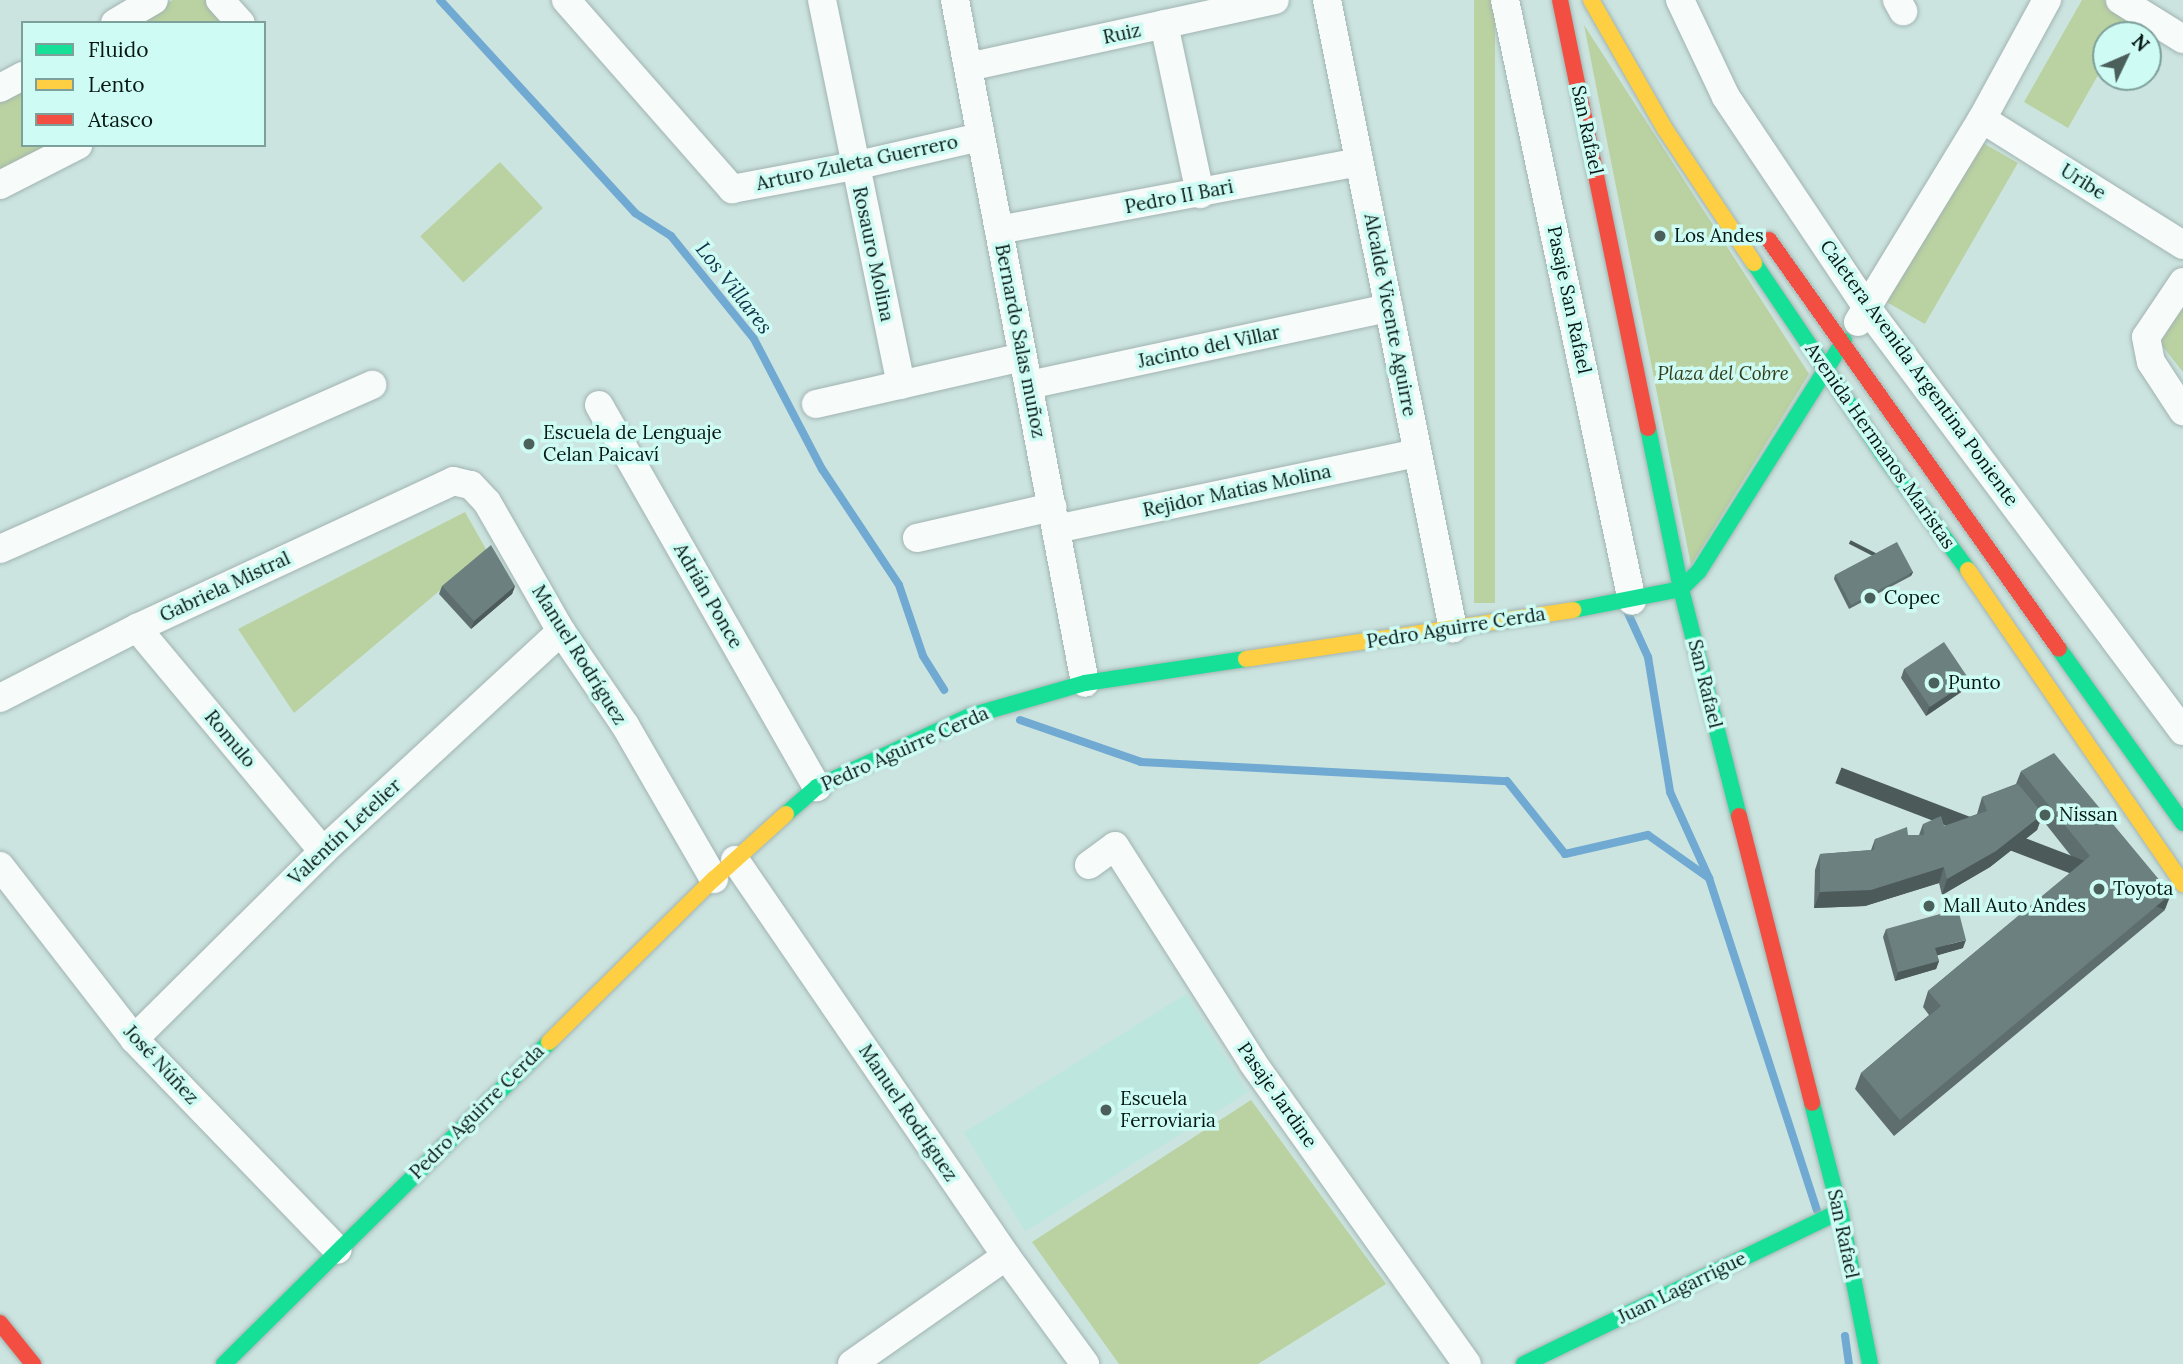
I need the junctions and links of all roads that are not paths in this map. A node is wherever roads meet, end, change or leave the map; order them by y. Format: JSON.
{"nodes":[{"id":1,"x":154,"y":0,"type":"edge"},
{"id":2,"x":220,"y":0,"type":"edge"},
{"id":3,"x":566,"y":0,"type":"edge"},
{"id":4,"x":822,"y":0,"type":"edge"},
{"id":5,"x":955,"y":0,"type":"edge"},
{"id":6,"x":1275,"y":0,"type":"edge"},
{"id":7,"x":1327,"y":0,"type":"edge"},
{"id":8,"x":1505,"y":0,"type":"edge"},
{"id":9,"x":1560,"y":0,"type":"edge"},
{"id":10,"x":1591,"y":0,"type":"edge"},
{"id":11,"x":1680,"y":0,"type":"edge"},
{"id":12,"x":2048,"y":0,"type":"edge"},
{"id":13,"x":2119,"y":0,"type":"edge"},
{"id":14,"x":118,"y":21,"type":"edge"},
{"id":15,"x":239,"y":21,"type":"edge"},
{"id":16,"x":1164,"y":24,"type":"junction"},
{"id":17,"x":2183,"y":39,"type":"edge"},
{"id":18,"x":968,"y":67,"type":"junction"},
{"id":19,"x":21,"y":77,"type":"edge"},
{"id":20,"x":0,"y":88,"type":"edge"},
{"id":21,"x":1982,"y":119,"type":"junction"},
{"id":22,"x":981,"y":137,"type":"junction"},
{"id":23,"x":74,"y":147,"type":"edge"},
{"id":24,"x":1359,"y":162,"type":"junction"},
{"id":25,"x":854,"y":166,"type":"junction"},
{"id":26,"x":0,"y":185,"type":"edge"},
{"id":27,"x":1200,"y":194,"type":"junction"},
{"id":28,"x":1759,"y":226,"type":"dead end"},
{"id":29,"x":999,"y":230,"type":"junction"},
{"id":30,"x":2183,"y":246,"type":"edge"},
{"id":31,"x":2183,"y":282,"type":"edge"},
{"id":32,"x":1389,"y":308,"type":"junction"},
{"id":33,"x":1867,"y":308,"type":"junction"},
{"id":34,"x":1844,"y":341,"type":"junction"},
{"id":35,"x":1023,"y":357,"type":"junction"},
{"id":36,"x":1825,"y":369,"type":"junction"},
{"id":37,"x":372,"y":385,"type":"dead end"},
{"id":38,"x":901,"y":385,"type":"junction"},
{"id":39,"x":1029,"y":385,"type":"junction"},
{"id":40,"x":816,"y":404,"type":"dead end"},
{"id":41,"x":599,"y":405,"type":"dead end"},
{"id":42,"x":2183,"y":411,"type":"edge"},
{"id":43,"x":1418,"y":453,"type":"junction"},
{"id":44,"x":453,"y":481,"type":"joint"},
{"id":45,"x":1054,"y":518,"type":"junction"},
{"id":46,"x":917,"y":538,"type":"dead end"},
{"id":47,"x":0,"y":549,"type":"edge"},
{"id":48,"x":1681,"y":589,"type":"junction"},
{"id":49,"x":1632,"y":601,"type":"junction"},
{"id":50,"x":136,"y":628,"type":"junction"},
{"id":51,"x":1453,"y":629,"type":"junction"},
{"id":52,"x":561,"y":631,"type":"junction"},
{"id":53,"x":1085,"y":683,"type":"junction"},
{"id":54,"x":2174,"y":697,"type":"edge"},
{"id":55,"x":0,"y":698,"type":"edge"},
{"id":56,"x":2183,"y":731,"type":"edge"},
{"id":57,"x":817,"y":787,"type":"junction"},
{"id":58,"x":2183,"y":823,"type":"edge"},
{"id":59,"x":323,"y":851,"type":"junction"},
{"id":60,"x":735,"y":860,"type":"junction"},
{"id":61,"x":1089,"y":865,"type":"dead end"},
{"id":62,"x":0,"y":866,"type":"edge"},
{"id":63,"x":714,"y":879,"type":"junction"},
{"id":64,"x":2183,"y":884,"type":"edge"},
{"id":65,"x":134,"y":1039,"type":"junction"},
{"id":66,"x":1840,"y":1211,"type":"junction"},
{"id":67,"x":338,"y":1250,"type":"junction"},
{"id":68,"x":1006,"y":1256,"type":"junction"},
{"id":69,"x":0,"y":1323,"type":"edge"},
{"id":70,"x":33,"y":1364,"type":"edge"},
{"id":71,"x":223,"y":1364,"type":"edge"},
{"id":72,"x":852,"y":1364,"type":"edge"},
{"id":73,"x":1085,"y":1364,"type":"edge"},
{"id":74,"x":1467,"y":1364,"type":"edge"},
{"id":75,"x":1524,"y":1364,"type":"edge"},
{"id":76,"x":1870,"y":1364,"type":"edge"}],
"edges":[{"from":1,"to":14,"type":"street"},
{"from":2,"to":15,"type":"street"},
{"from":3,"to":25,"type":"street","name":"Arturo Zuleta Guerrero"},
{"from":4,"to":25,"type":"street","name":"Rosauro Molina"},
{"from":5,"to":18,"type":"street","name":"Bernardo Salas muñoz"},
{"from":6,"to":16,"type":"street","name":"Ruiz"},
{"from":7,"to":24,"type":"street","name":"Alcalde Vicente Aguirre"},
{"from":8,"to":49,"type":"street","name":"Pasaje San Rafael"},
{"from":9,"to":48,"type":"street","name":"San Rafael"},
{"from":10,"to":36,"type":"street","name":"Avenida Hermanos Maristas"},
{"from":11,"to":33,"type":"street","name":"Caletera Avenida Argentina Poniente"},
{"from":12,"to":21,"type":"street"},
{"from":13,"to":17,"type":"street"},
{"from":16,"to":18,"type":"street","name":"Ruiz"},
{"from":16,"to":27,"type":"street"},
{"from":18,"to":22,"type":"street","name":"Bernardo Salas muñoz"},
{"from":19,"to":20,"type":"street"},
{"from":21,"to":30,"type":"street","name":"Uribe"},
{"from":21,"to":33,"type":"street"},
{"from":22,"to":25,"type":"street","name":"Arturo Zuleta Guerrero"},
{"from":22,"to":29,"type":"street","name":"Bernardo Salas muñoz"},
{"from":23,"to":26,"type":"street"},
{"from":24,"to":27,"type":"street","name":"Pedro II Bari"},
{"from":24,"to":32,"type":"street","name":"Alcalde Vicente Aguirre"},
{"from":25,"to":38,"type":"street","name":"Rosauro Molina"},
{"from":27,"to":29,"type":"street","name":"Pedro II Bari"},
{"from":28,"to":34,"type":"street","name":"Avenida Hermanos Maristas"},
{"from":29,"to":35,"type":"street","name":"Bernardo Salas muñoz"},
{"from":31,"to":42,"type":"street"},
{"from":32,"to":39,"type":"street","name":"Jacinto del Villar"},
{"from":32,"to":43,"type":"street","name":"Alcalde Vicente Aguirre"},
{"from":33,"to":34,"type":"street"},
{"from":33,"to":54,"type":"street","name":"Caletera Avenida Argentina Poniente"},
{"from":34,"to":36,"type":"street"},
{"from":34,"to":58,"type":"street","name":"Avenida Hermanos Maristas"},
{"from":35,"to":38,"type":"street"},
{"from":35,"to":39,"type":"street","name":"Bernardo Salas muñoz"},
{"from":36,"to":48,"type":"street"},
{"from":36,"to":64,"type":"street","name":"Avenida Hermanos Maristas"},
{"from":37,"to":47,"type":"street"},
{"from":38,"to":40,"type":"street"},
{"from":39,"to":45,"type":"street","name":"Bernardo Salas muñoz"},
{"from":41,"to":57,"type":"street","name":"Adrián Ponce"},
{"from":43,"to":45,"type":"street","name":"Rejidor Matias Molina"},
{"from":43,"to":51,"type":"street","name":"Alcalde Vicente Aguirre"},
{"from":44,"to":50,"type":"street","name":"Gabriela Mistral"},
{"from":44,"to":52,"type":"street","name":"Manuel Rodríguez"},
{"from":45,"to":46,"type":"street","name":"Rejidor Matias Molina"},
{"from":45,"to":53,"type":"street","name":"Bernardo Salas muñoz"},
{"from":48,"to":49,"type":"street","name":"Pedro Aguirre Cerda"},
{"from":48,"to":66,"type":"street","name":"San Rafael"},
{"from":49,"to":51,"type":"street","name":"Pedro Aguirre Cerda"},
{"from":50,"to":55,"type":"street","name":"Gabriela Mistral"},
{"from":50,"to":59,"type":"street","name":"Romulo"},
{"from":51,"to":53,"type":"street","name":"Pedro Aguirre Cerda"},
{"from":52,"to":59,"type":"street","name":"Valentín Letelier"},
{"from":52,"to":63,"type":"street","name":"Manuel Rodríguez"},
{"from":53,"to":57,"type":"street","name":"Pedro Aguirre Cerda"},
{"from":54,"to":56,"type":"street","name":"Caletera Avenida Argentina Poniente"},
{"from":57,"to":60,"type":"street","name":"Pedro Aguirre Cerda"},
{"from":59,"to":65,"type":"street","name":"Valentín Letelier"},
{"from":60,"to":63,"type":"street","name":"Pedro Aguirre Cerda"},
{"from":60,"to":68,"type":"street","name":"Manuel Rodríguez"},
{"from":61,"to":74,"type":"street","name":"Pasaje Jardine"},
{"from":62,"to":65,"type":"street","name":"José Núñez"},
{"from":63,"to":67,"type":"street","name":"Pedro Aguirre Cerda"},
{"from":65,"to":67,"type":"street","name":"José Núñez"},
{"from":66,"to":75,"type":"street","name":"Juan Lagarrigue"},
{"from":66,"to":76,"type":"street","name":"San Rafael"},
{"from":67,"to":71,"type":"street","name":"Pedro Aguirre Cerda"},
{"from":68,"to":72,"type":"street"},
{"from":68,"to":73,"type":"street","name":"Manuel Rodríguez"},
{"from":69,"to":70,"type":"street"}]}
